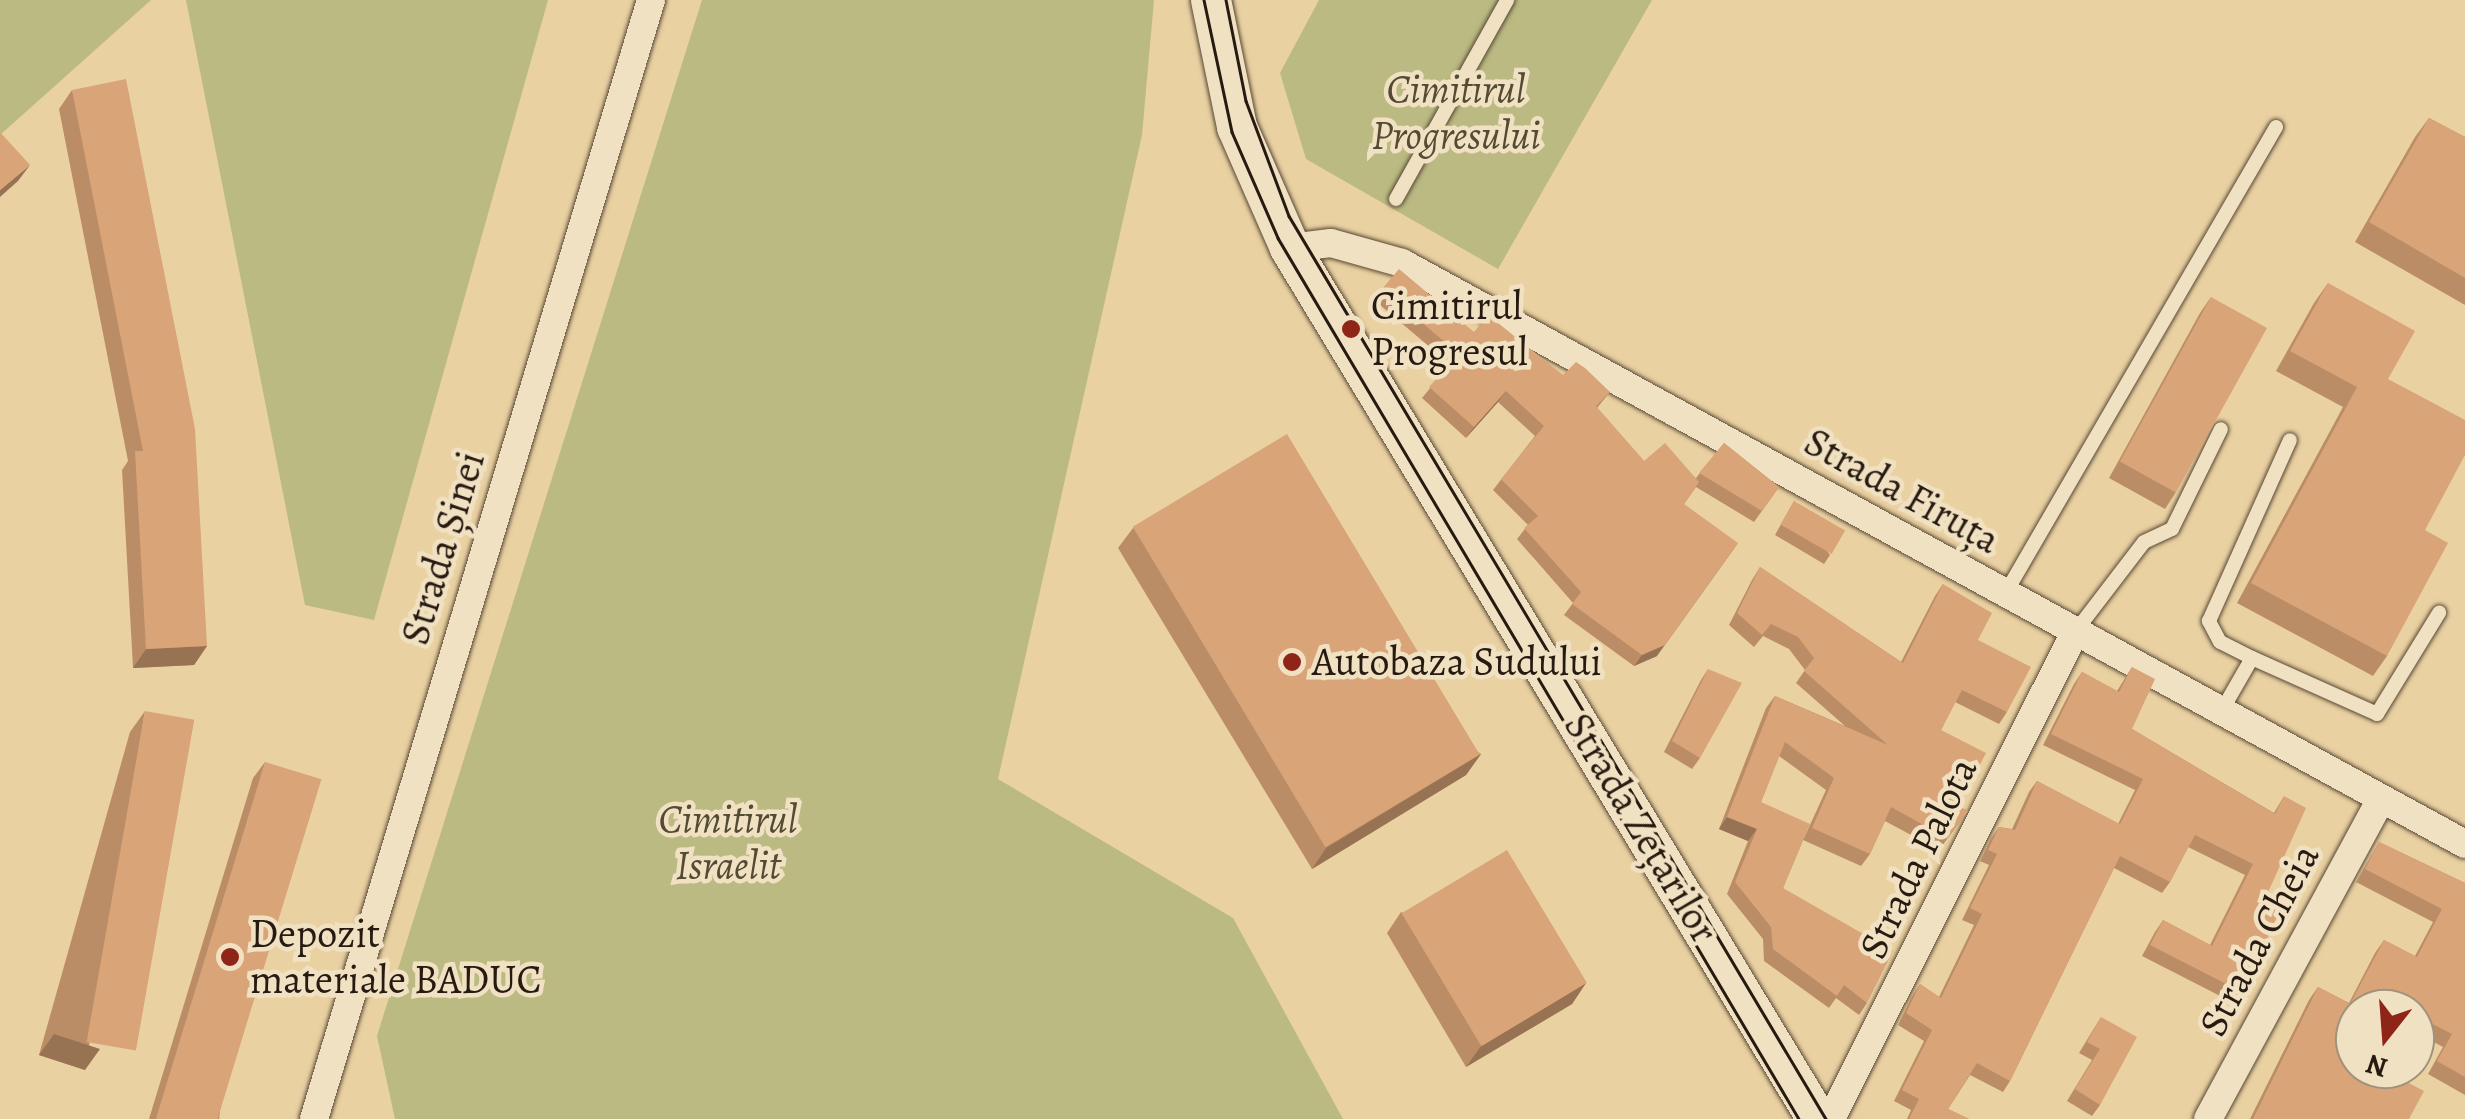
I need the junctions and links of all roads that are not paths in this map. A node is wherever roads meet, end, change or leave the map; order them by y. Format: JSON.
{"nodes":[{"id":1,"x":651,"y":0,"type":"edge"},
{"id":2,"x":1210,"y":0,"type":"edge"},
{"id":3,"x":1508,"y":0,"type":"edge"},
{"id":4,"x":2276,"y":126,"type":"dead end"},
{"id":5,"x":1396,"y":199,"type":"dead end"},
{"id":6,"x":1290,"y":248,"type":"junction"},
{"id":7,"x":2221,"y":429,"type":"edge"},
{"id":8,"x":2290,"y":440,"type":"dead end"},
{"id":9,"x":2006,"y":594,"type":"junction"},
{"id":10,"x":2439,"y":613,"type":"dead end"},
{"id":11,"x":2075,"y":632,"type":"junction"},
{"id":12,"x":2252,"y":658,"type":"junction"},
{"id":13,"x":2221,"y":712,"type":"junction"},
{"id":14,"x":2381,"y":799,"type":"junction"},
{"id":15,"x":2465,"y":844,"type":"edge"},
{"id":16,"x":314,"y":1119,"type":"edge"},
{"id":17,"x":1817,"y":1119,"type":"edge"},
{"id":18,"x":1832,"y":1119,"type":"edge"},
{"id":19,"x":2208,"y":1119,"type":"edge"}],
"edges":[{"from":1,"to":16,"type":"street","name":"Strada Șinei"},
{"from":2,"to":6,"type":"main road","name":"Strada Zețarilor"},
{"from":3,"to":5,"type":"lane"},
{"from":4,"to":9,"type":"lane"},
{"from":6,"to":9,"type":"street","name":"Strada Firuța"},
{"from":6,"to":17,"type":"main road","name":"Strada Zețarilor"},
{"from":7,"to":11,"type":"lane"},
{"from":8,"to":12,"type":"lane"},
{"from":9,"to":11,"type":"street","name":"Strada Firuța"},
{"from":10,"to":12,"type":"lane"},
{"from":11,"to":13,"type":"street","name":"Strada Firuța"},
{"from":11,"to":18,"type":"street","name":"Strada Palota"},
{"from":12,"to":13,"type":"lane"},
{"from":13,"to":14,"type":"street","name":"Strada Firuța"},
{"from":14,"to":15,"type":"street","name":"Strada Firuța"},
{"from":14,"to":19,"type":"street","name":"Strada Cheia"}]}
